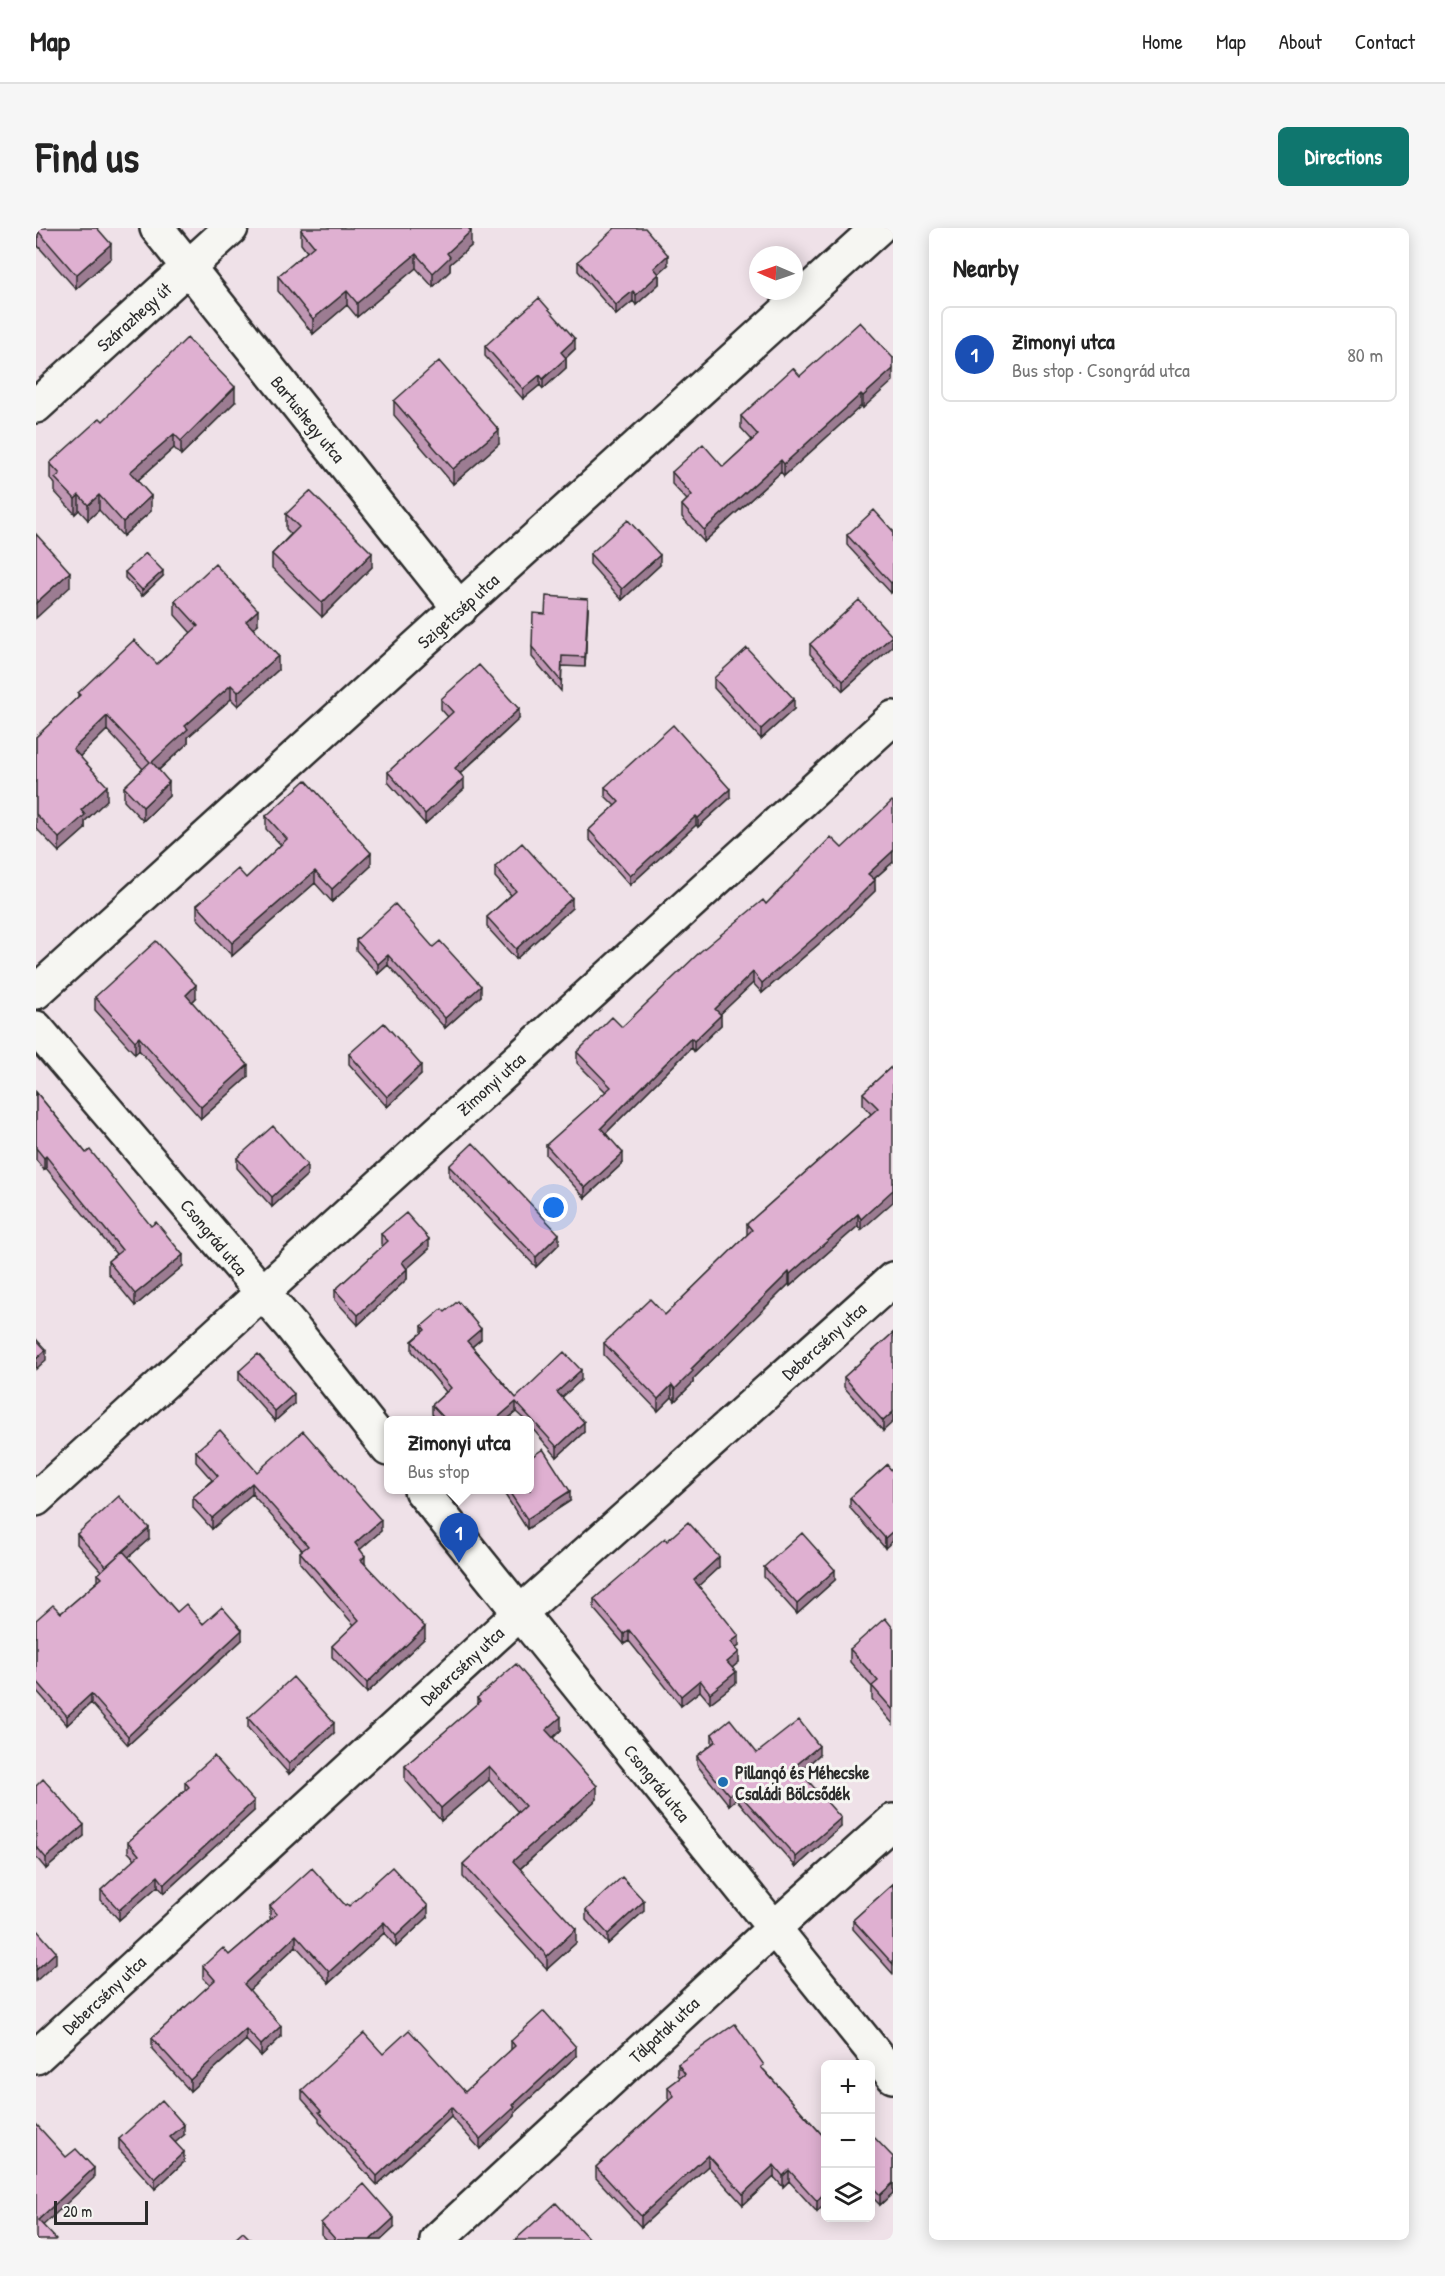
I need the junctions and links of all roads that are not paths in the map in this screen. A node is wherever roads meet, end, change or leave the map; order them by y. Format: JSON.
{"nodes":[{"id":1,"x":157,"y":228,"type":"edge"},
{"id":2,"x":231,"y":228,"type":"edge"},
{"id":3,"x":879,"y":228,"type":"edge"},
{"id":4,"x":188,"y":268,"type":"junction"},
{"id":5,"x":36,"y":406,"type":"edge"},
{"id":6,"x":460,"y":609,"type":"junction"},
{"id":7,"x":893,"y":718,"type":"edge"},
{"id":8,"x":36,"y":992,"type":"edge"},
{"id":9,"x":36,"y":1028,"type":"edge"},
{"id":10,"x":893,"y":1279,"type":"edge"},
{"id":11,"x":261,"y":1293,"type":"junction"},
{"id":12,"x":384,"y":1444,"type":"edge"},
{"id":13,"x":425,"y":1494,"type":"edge"},
{"id":14,"x":36,"y":1499,"type":"edge"},
{"id":15,"x":521,"y":1612,"type":"junction"},
{"id":16,"x":893,"y":1821,"type":"edge"},
{"id":17,"x":773,"y":1929,"type":"junction"},
{"id":18,"x":36,"y":2057,"type":"edge"},
{"id":19,"x":893,"y":2076,"type":"edge"},
{"id":20,"x":437,"y":2240,"type":"edge"}],
"edges":[{"from":1,"to":4,"type":"street","name":"Bartushegy utca"},
{"from":2,"to":4,"type":"street","name":"Szárazhegy út"},
{"from":3,"to":6,"type":"street","name":"Szigetcsép utca"},
{"from":4,"to":5,"type":"street","name":"Szárazhegy út"},
{"from":4,"to":6,"type":"street","name":"Bartushegy utca"},
{"from":6,"to":8,"type":"street","name":"Szigetcsép utca"},
{"from":7,"to":11,"type":"street","name":"Zimonyi utca"},
{"from":9,"to":11,"type":"street","name":"Csongrád utca"},
{"from":10,"to":15,"type":"street","name":"Debercsény utca"},
{"from":11,"to":12,"type":"street","name":"Csongrád utca"},
{"from":11,"to":14,"type":"street","name":"Zimonyi utca"},
{"from":13,"to":15,"type":"street","name":"Csongrád utca"},
{"from":15,"to":17,"type":"street","name":"Csongrád utca"},
{"from":15,"to":18,"type":"street","name":"Debercsény utca"},
{"from":16,"to":17,"type":"street","name":"Tálpatak utca"},
{"from":17,"to":19,"type":"street","name":"Csongrád utca"},
{"from":17,"to":20,"type":"street","name":"Tálpatak utca"}]}
